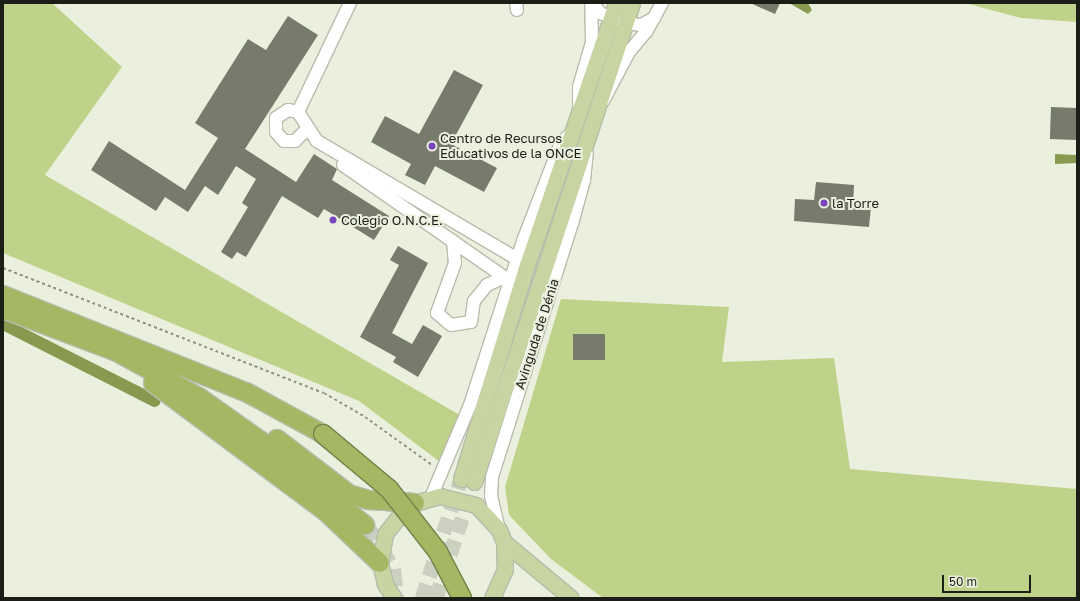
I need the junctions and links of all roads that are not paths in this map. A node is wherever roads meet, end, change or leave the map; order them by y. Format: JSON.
{"nodes":[{"id":1,"x":350,"y":3,"type":"edge"},
{"id":2,"x":591,"y":3,"type":"edge"},
{"id":3,"x":616,"y":3,"type":"edge"},
{"id":4,"x":632,"y":3,"type":"edge"},
{"id":5,"x":662,"y":3,"type":"edge"},
{"id":6,"x":611,"y":18,"type":"junction"},
{"id":7,"x":654,"y":18,"type":"junction"},
{"id":8,"x":626,"y":23,"type":"junction"},
{"id":9,"x":598,"y":108,"type":"junction"},
{"id":10,"x":298,"y":112,"type":"junction"},
{"id":11,"x":577,"y":122,"type":"junction"},
{"id":12,"x":305,"y":133,"type":"junction"},
{"id":13,"x":588,"y":138,"type":"junction"},
{"id":14,"x":453,"y":241,"type":"junction"},
{"id":15,"x":517,"y":259,"type":"junction"},
{"id":16,"x":506,"y":280,"type":"junction"},
{"id":17,"x":3,"y":295,"type":"edge"},
{"id":18,"x":3,"y":308,"type":"edge"},
{"id":19,"x":91,"y":338,"type":"junction"},
{"id":20,"x":423,"y":500,"type":"junction"},
{"id":21,"x":365,"y":524,"type":"tunnel mouth"},
{"id":22,"x":502,"y":536,"type":"junction"},
{"id":23,"x":380,"y":563,"type":"junction"},
{"id":24,"x":385,"y":591,"type":"edge"},
{"id":25,"x":394,"y":598,"type":"edge"},
{"id":26,"x":462,"y":598,"type":"edge"},
{"id":27,"x":492,"y":598,"type":"edge"},
{"id":28,"x":571,"y":598,"type":"edge"}],
"edges":[{"from":1,"to":10,"type":"street"},
{"from":2,"to":6,"type":"street","name":"Avinguda de Dénia"},
{"from":2,"to":11,"type":"street","name":"Avinguda de Dénia"},
{"from":3,"to":6,"type":"main road","name":"Avinguda de Dénia"},
{"from":4,"to":8,"type":"main road","name":"Avinguda de Dénia"},
{"from":5,"to":7,"type":"street","name":"Avinguda de Dénia"},
{"from":6,"to":8,"type":"street","name":"Avinguda de Dénia"},
{"from":6,"to":11,"type":"main road","name":"Avinguda de Dénia"},
{"from":7,"to":8,"type":"street","name":"Avinguda de Dénia"},
{"from":7,"to":9,"type":"street","name":"Avinguda de Dénia"},
{"from":8,"to":9,"type":"main road","name":"Avinguda de Dénia"},
{"from":9,"to":13,"type":"main road","name":"Avinguda de Dénia"},
{"from":10,"to":12,"type":"street"},
{"from":10,"to":12,"type":"street"},
{"from":11,"to":13,"type":"main road","name":"Avinguda de Dénia"},
{"from":11,"to":15,"type":"street","name":"Avinguda de Dénia"},
{"from":12,"to":14,"type":"street"},
{"from":12,"to":15,"type":"street"},
{"from":13,"to":22,"type":"street","name":"Avinguda de Dénia"},
{"from":14,"to":16,"type":"street"},
{"from":14,"to":16,"type":"street"},
{"from":15,"to":16,"type":"street","name":"Avinguda de Dénia"},
{"from":16,"to":20,"type":"street","name":"Avinguda de Dénia"},
{"from":17,"to":19,"type":"highway"},
{"from":18,"to":19,"type":"highway"},
{"from":19,"to":20,"type":"highway"},
{"from":19,"to":21,"type":"highway"},
{"from":19,"to":23,"type":"highway"},
{"from":19,"to":26,"type":"highway","bridge":true},
{"from":20,"to":22,"type":"main road"},
{"from":20,"to":23,"type":"main road"},
{"from":22,"to":27,"type":"main road"},
{"from":22,"to":28,"type":"main road"},
{"from":23,"to":24,"type":"main road"},
{"from":24,"to":25,"type":"main road"}]}
